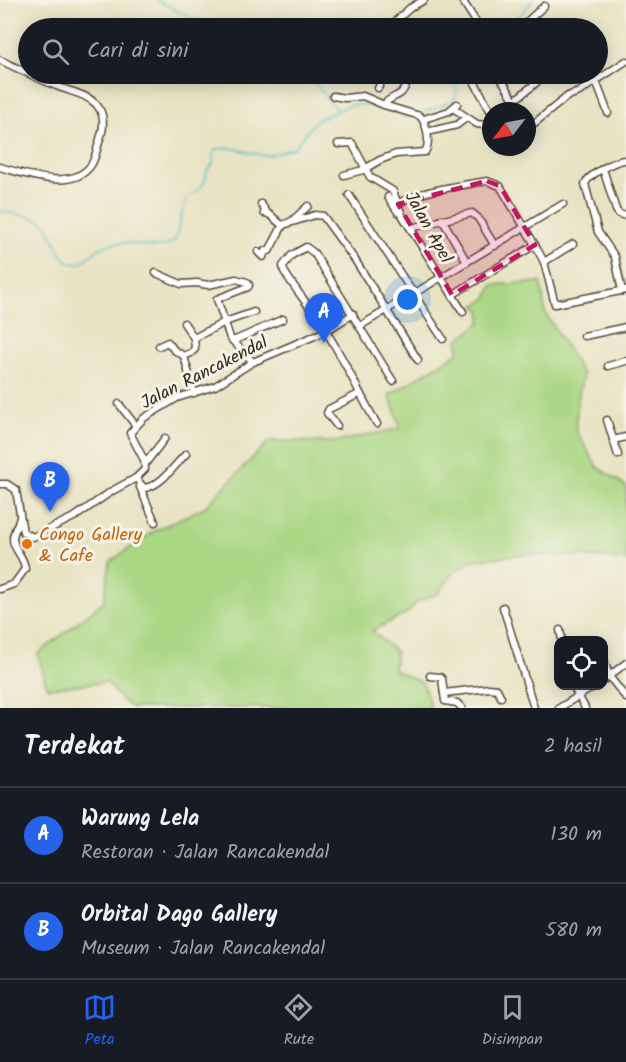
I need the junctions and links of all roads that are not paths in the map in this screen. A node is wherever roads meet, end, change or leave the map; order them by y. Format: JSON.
{"nodes":[{"id":1,"x":424,"y":0,"type":"edge"},
{"id":2,"x":462,"y":0,"type":"edge"},
{"id":3,"x":544,"y":6,"type":"dead end"},
{"id":4,"x":399,"y":18,"type":"edge"},
{"id":5,"x":474,"y":18,"type":"edge"},
{"id":6,"x":531,"y":18,"type":"edge"},
{"id":7,"x":0,"y":60,"type":"edge"},
{"id":8,"x":626,"y":61,"type":"edge"},
{"id":9,"x":18,"y":68,"type":"edge"},
{"id":10,"x":608,"y":73,"type":"edge"},
{"id":11,"x":53,"y":84,"type":"edge"},
{"id":12,"x":380,"y":84,"type":"edge"},
{"id":13,"x":406,"y":84,"type":"edge"},
{"id":14,"x":476,"y":84,"type":"edge"},
{"id":15,"x":504,"y":84,"type":"edge"},
{"id":16,"x":535,"y":84,"type":"edge"},
{"id":17,"x":591,"y":84,"type":"edge"},
{"id":18,"x":597,"y":84,"type":"edge"},
{"id":19,"x":378,"y":88,"type":"dead end"},
{"id":20,"x":333,"y":96,"type":"dead end"},
{"id":21,"x":515,"y":100,"type":"joint"},
{"id":22,"x":486,"y":102,"type":"edge"},
{"id":23,"x":384,"y":105,"type":"junction"},
{"id":24,"x":608,"y":113,"type":"dead end"},
{"id":25,"x":466,"y":118,"type":"junction"},
{"id":26,"x":423,"y":119,"type":"junction"},
{"id":27,"x":536,"y":122,"type":"edge"},
{"id":28,"x":482,"y":125,"type":"edge"},
{"id":29,"x":427,"y":132,"type":"junction"},
{"id":30,"x":338,"y":144,"type":"dead end"},
{"id":31,"x":626,"y":160,"type":"edge"},
{"id":32,"x":0,"y":167,"type":"edge"},
{"id":33,"x":366,"y":169,"type":"junction"},
{"id":34,"x":603,"y":169,"type":"junction"},
{"id":35,"x":344,"y":175,"type":"dead end"},
{"id":36,"x":349,"y":195,"type":"dead end"},
{"id":37,"x":388,"y":197,"type":"dead end"},
{"id":38,"x":261,"y":204,"type":"dead end"},
{"id":39,"x":398,"y":204,"type":"junction"},
{"id":40,"x":563,"y":204,"type":"dead end"},
{"id":41,"x":308,"y":206,"type":"dead end"},
{"id":42,"x":402,"y":215,"type":"junction"},
{"id":43,"x":626,"y":216,"type":"edge"},
{"id":44,"x":442,"y":219,"type":"junction"},
{"id":45,"x":283,"y":225,"type":"junction"},
{"id":46,"x":411,"y":228,"type":"junction"},
{"id":47,"x":524,"y":228,"type":"junction"},
{"id":48,"x":573,"y":244,"type":"dead end"},
{"id":49,"x":535,"y":245,"type":"junction"},
{"id":50,"x":495,"y":246,"type":"junction"},
{"id":51,"x":270,"y":262,"type":"dead end"},
{"id":52,"x":466,"y":262,"type":"junction"},
{"id":53,"x":544,"y":262,"type":"junction"},
{"id":54,"x":156,"y":273,"type":"dead end"},
{"id":55,"x":440,"y":278,"type":"junction"},
{"id":56,"x":624,"y":291,"type":"edge"},
{"id":57,"x":412,"y":294,"type":"junction"},
{"id":58,"x":452,"y":295,"type":"junction"},
{"id":59,"x":386,"y":311,"type":"junction"},
{"id":60,"x":254,"y":312,"type":"dead end"},
{"id":61,"x":463,"y":312,"type":"dead end"},
{"id":62,"x":353,"y":314,"type":"junction"},
{"id":63,"x":283,"y":319,"type":"dead end"},
{"id":64,"x":225,"y":322,"type":"junction"},
{"id":65,"x":184,"y":323,"type":"dead end"},
{"id":66,"x":360,"y":326,"type":"junction"},
{"id":67,"x":626,"y":327,"type":"edge"},
{"id":68,"x":326,"y":331,"type":"junction"},
{"id":69,"x":584,"y":336,"type":"dead end"},
{"id":70,"x":194,"y":338,"type":"junction"},
{"id":71,"x":443,"y":339,"type":"dead end"},
{"id":72,"x":233,"y":341,"type":"junction"},
{"id":73,"x":159,"y":346,"type":"dead end"},
{"id":74,"x":184,"y":356,"type":"junction"},
{"id":75,"x":418,"y":360,"type":"dead end"},
{"id":76,"x":253,"y":362,"type":"junction"},
{"id":77,"x":626,"y":362,"type":"edge"},
{"id":78,"x":608,"y":366,"type":"dead end"},
{"id":79,"x":393,"y":381,"type":"dead end"},
{"id":80,"x":195,"y":393,"type":"junction"},
{"id":81,"x":359,"y":394,"type":"junction"},
{"id":82,"x":119,"y":404,"type":"dead end"},
{"id":83,"x":607,"y":420,"type":"dead end"},
{"id":84,"x":377,"y":424,"type":"dead end"},
{"id":85,"x":136,"y":426,"type":"junction"},
{"id":86,"x":337,"y":426,"type":"dead end"},
{"id":87,"x":626,"y":437,"type":"edge"},
{"id":88,"x":165,"y":438,"type":"dead end"},
{"id":89,"x":613,"y":440,"type":"junction"},
{"id":90,"x":186,"y":454,"type":"dead end"},
{"id":91,"x":618,"y":455,"type":"dead end"},
{"id":92,"x":145,"y":464,"type":"junction"},
{"id":93,"x":135,"y":479,"type":"junction"},
{"id":94,"x":0,"y":484,"type":"edge"},
{"id":95,"x":20,"y":517,"type":"junction"},
{"id":96,"x":155,"y":522,"type":"dead end"},
{"id":97,"x":0,"y":589,"type":"edge"},
{"id":98,"x":503,"y":607,"type":"dead end"},
{"id":99,"x":560,"y":630,"type":"dead end"},
{"id":100,"x":561,"y":636,"type":"edge"},
{"id":101,"x":626,"y":663,"type":"edge"},
{"id":102,"x":430,"y":676,"type":"dead end"},
{"id":103,"x":608,"y":676,"type":"edge"},
{"id":104,"x":608,"y":680,"type":"edge"},
{"id":105,"x":575,"y":690,"type":"edge"},
{"id":106,"x":588,"y":690,"type":"edge"},
{"id":107,"x":444,"y":693,"type":"junction"},
{"id":108,"x":578,"y":696,"type":"junction"},
{"id":109,"x":501,"y":697,"type":"dead end"},
{"id":110,"x":626,"y":698,"type":"edge"},
{"id":111,"x":462,"y":708,"type":"edge"},
{"id":112,"x":534,"y":708,"type":"edge"},
{"id":113,"x":559,"y":708,"type":"edge"},
{"id":114,"x":585,"y":708,"type":"edge"}],
"edges":[{"from":1,"to":4,"type":"street"},
{"from":2,"to":5,"type":"street"},
{"from":3,"to":6,"type":"street"},
{"from":7,"to":9,"type":"street"},
{"from":8,"to":10,"type":"street"},
{"from":11,"to":32,"type":"street"},
{"from":12,"to":19,"type":"street"},
{"from":13,"to":23,"type":"street"},
{"from":14,"to":22,"type":"street"},
{"from":15,"to":21,"type":"street"},
{"from":16,"to":21,"type":"street"},
{"from":17,"to":27,"type":"street"},
{"from":18,"to":24,"type":"street"},
{"from":20,"to":23,"type":"street"},
{"from":23,"to":26,"type":"street"},
{"from":25,"to":26,"type":"street"},
{"from":25,"to":28,"type":"street"},
{"from":25,"to":29,"type":"street"},
{"from":26,"to":29,"type":"street"},
{"from":29,"to":33,"type":"street"},
{"from":30,"to":33,"type":"street"},
{"from":31,"to":34,"type":"street"},
{"from":33,"to":35,"type":"street"},
{"from":33,"to":39,"type":"street","name":"Jalan Apel"},
{"from":34,"to":43,"type":"street"},
{"from":34,"to":56,"type":"street"},
{"from":36,"to":57,"type":"street"},
{"from":37,"to":42,"type":"street"},
{"from":38,"to":45,"type":"street"},
{"from":39,"to":42,"type":"street","name":"Jalan Apel"},
{"from":39,"to":47,"type":"street"},
{"from":40,"to":47,"type":"street"},
{"from":41,"to":45,"type":"street"},
{"from":42,"to":46,"type":"street","name":"Jalan Apel"},
{"from":44,"to":46,"type":"street"},
{"from":44,"to":50,"type":"street"},
{"from":44,"to":52,"type":"street"},
{"from":45,"to":51,"type":"street"},
{"from":45,"to":59,"type":"street"},
{"from":46,"to":55,"type":"street","name":"Jalan Apel"},
{"from":47,"to":49,"type":"street"},
{"from":47,"to":50,"type":"street"},
{"from":48,"to":53,"type":"street"},
{"from":49,"to":53,"type":"street"},
{"from":49,"to":58,"type":"street"},
{"from":50,"to":52,"type":"street"},
{"from":52,"to":55,"type":"street"},
{"from":53,"to":56,"type":"street"},
{"from":54,"to":64,"type":"street"},
{"from":55,"to":57,"type":"street"},
{"from":55,"to":58,"type":"street","name":"Jalan Apel"},
{"from":57,"to":59,"type":"street"},
{"from":57,"to":71,"type":"street"},
{"from":58,"to":61,"type":"street","name":"Jalan Apel"},
{"from":59,"to":66,"type":"street"},
{"from":59,"to":75,"type":"street"},
{"from":60,"to":64,"type":"street"},
{"from":62,"to":66,"type":"street"},
{"from":62,"to":68,"type":"street","name":"Jalan Rancakendal"},
{"from":62,"to":68,"type":"street"},
{"from":63,"to":72,"type":"street"},
{"from":64,"to":70,"type":"street"},
{"from":64,"to":72,"type":"street"},
{"from":65,"to":70,"type":"street"},
{"from":66,"to":79,"type":"street"},
{"from":67,"to":69,"type":"street"},
{"from":68,"to":76,"type":"street","name":"Jalan Rancakendal"},
{"from":68,"to":81,"type":"street"},
{"from":70,"to":74,"type":"street"},
{"from":72,"to":76,"type":"street"},
{"from":73,"to":74,"type":"street"},
{"from":74,"to":80,"type":"street"},
{"from":76,"to":80,"type":"street","name":"Jalan Rancakendal"},
{"from":77,"to":78,"type":"street"},
{"from":80,"to":85,"type":"street","name":"Jalan Rancakendal"},
{"from":81,"to":84,"type":"street"},
{"from":81,"to":86,"type":"street"},
{"from":82,"to":85,"type":"street"},
{"from":83,"to":89,"type":"street"},
{"from":85,"to":92,"type":"street","name":"Jalan Rancakendal"},
{"from":87,"to":89,"type":"street"},
{"from":88,"to":92,"type":"street"},
{"from":89,"to":91,"type":"street"},
{"from":90,"to":93,"type":"street"},
{"from":92,"to":93,"type":"street"},
{"from":93,"to":95,"type":"street"},
{"from":93,"to":96,"type":"street"},
{"from":94,"to":95,"type":"street"},
{"from":95,"to":97,"type":"street"},
{"from":98,"to":112,"type":"street"},
{"from":99,"to":100,"type":"street"},
{"from":101,"to":103,"type":"street"},
{"from":102,"to":107,"type":"street"},
{"from":104,"to":110,"type":"street"},
{"from":105,"to":108,"type":"street"},
{"from":106,"to":108,"type":"street"},
{"from":107,"to":109,"type":"street"},
{"from":107,"to":111,"type":"street"},
{"from":108,"to":113,"type":"street"},
{"from":108,"to":114,"type":"street"}]}
